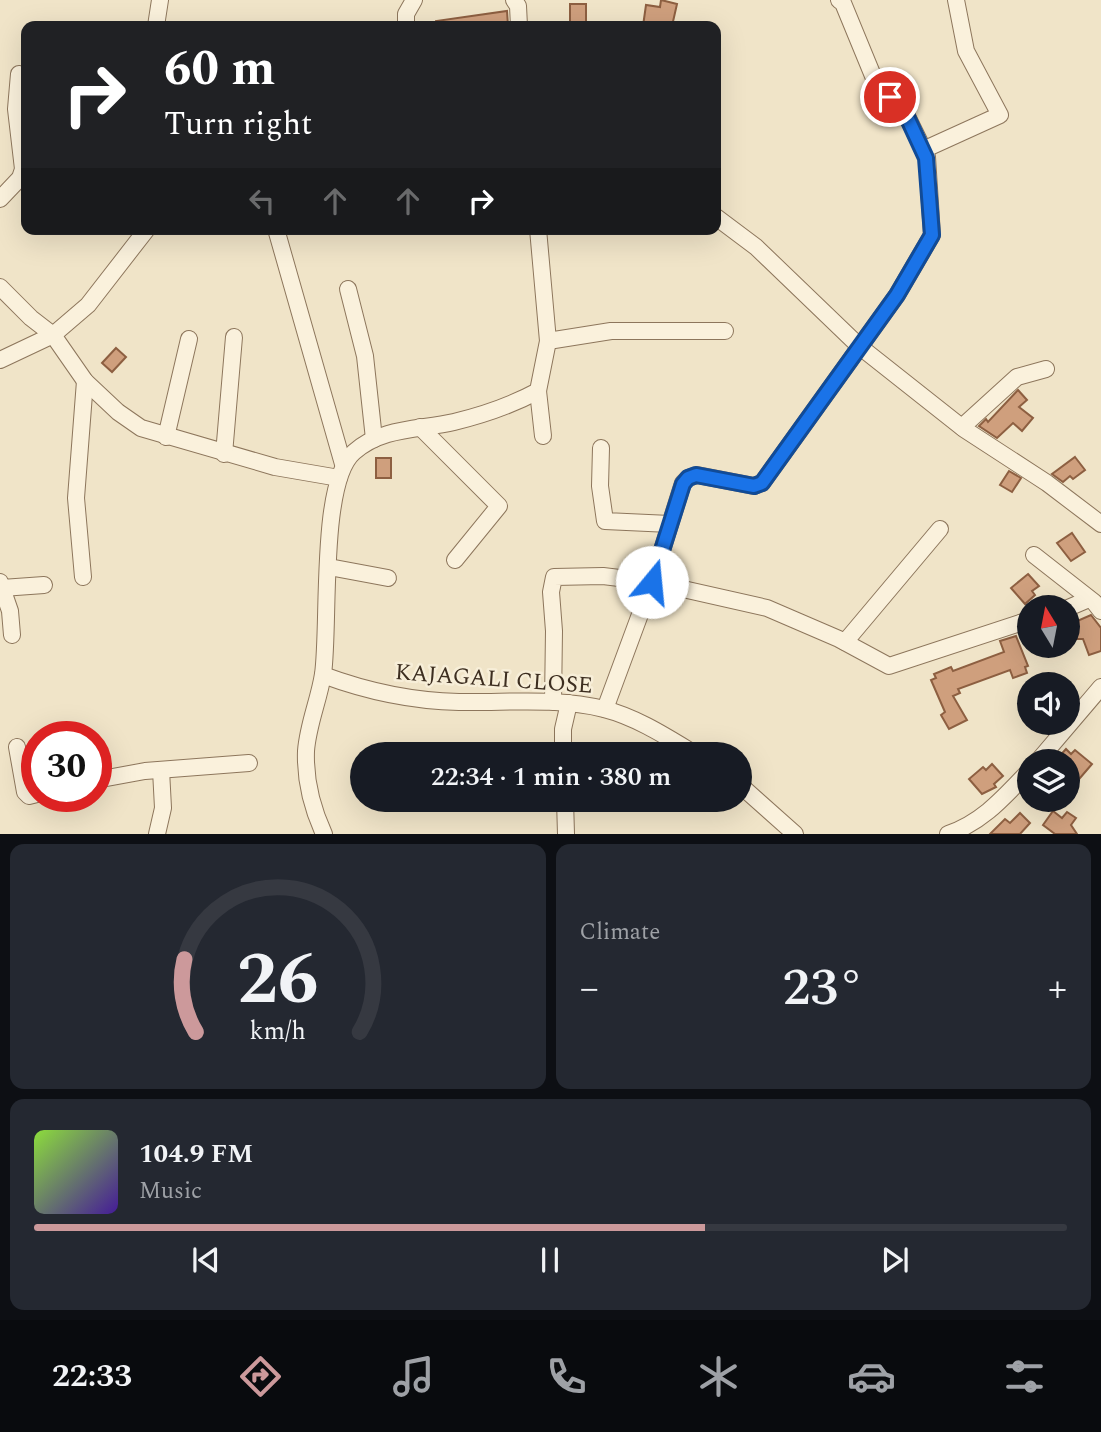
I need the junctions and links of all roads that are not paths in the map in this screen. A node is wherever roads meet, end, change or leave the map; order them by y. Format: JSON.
{"nodes":[{"id":1,"x":160,"y":0,"type":"edge"},
{"id":2,"x":414,"y":0,"type":"edge"},
{"id":3,"x":514,"y":0,"type":"edge"},
{"id":4,"x":839,"y":0,"type":"edge"},
{"id":5,"x":956,"y":0,"type":"edge"},
{"id":6,"x":157,"y":21,"type":"edge"},
{"id":7,"x":406,"y":21,"type":"edge"},
{"id":8,"x":519,"y":21,"type":"edge"},
{"id":9,"x":19,"y":74,"type":"dead end"},
{"id":10,"x":923,"y":150,"type":"junction"},
{"id":11,"x":21,"y":152,"type":"edge"},
{"id":12,"x":21,"y":175,"type":"edge"},
{"id":13,"x":0,"y":198,"type":"edge"},
{"id":14,"x":721,"y":221,"type":"edge"},
{"id":15,"x":142,"y":235,"type":"edge"},
{"id":16,"x":278,"y":235,"type":"edge"},
{"id":17,"x":539,"y":235,"type":"edge"},
{"id":18,"x":0,"y":287,"type":"edge"},
{"id":19,"x":348,"y":289,"type":"dead end"},
{"id":20,"x":725,"y":331,"type":"dead end"},
{"id":21,"x":53,"y":335,"type":"junction"},
{"id":22,"x":234,"y":337,"type":"dead end"},
{"id":23,"x":189,"y":338,"type":"dead end"},
{"id":24,"x":548,"y":341,"type":"junction"},
{"id":25,"x":859,"y":346,"type":"junction"},
{"id":26,"x":0,"y":360,"type":"edge"},
{"id":27,"x":1046,"y":369,"type":"dead end"},
{"id":28,"x":85,"y":382,"type":"junction"},
{"id":29,"x":538,"y":391,"type":"junction"},
{"id":30,"x":420,"y":427,"type":"junction"},
{"id":31,"x":962,"y":427,"type":"junction"},
{"id":32,"x":543,"y":436,"type":"dead end"},
{"id":33,"x":166,"y":437,"type":"junction"},
{"id":34,"x":374,"y":439,"type":"junction"},
{"id":35,"x":601,"y":448,"type":"dead end"},
{"id":36,"x":224,"y":454,"type":"junction"},
{"id":37,"x":341,"y":471,"type":"junction"},
{"id":38,"x":670,"y":524,"type":"junction"},
{"id":39,"x":1101,"y":524,"type":"edge"},
{"id":40,"x":940,"y":529,"type":"dead end"},
{"id":41,"x":1034,"y":555,"type":"dead end"},
{"id":42,"x":455,"y":560,"type":"dead end"},
{"id":43,"x":329,"y":567,"type":"junction"},
{"id":44,"x":83,"y":577,"type":"dead end"},
{"id":45,"x":388,"y":578,"type":"dead end"},
{"id":46,"x":652,"y":582,"type":"junction"},
{"id":47,"x":1,"y":585,"type":"edge"},
{"id":48,"x":44,"y":585,"type":"dead end"},
{"id":49,"x":1089,"y":599,"type":"junction"},
{"id":50,"x":1080,"y":603,"type":"edge"},
{"id":51,"x":1101,"y":611,"type":"edge"},
{"id":52,"x":1017,"y":624,"type":"edge"},
{"id":53,"x":12,"y":635,"type":"dead end"},
{"id":54,"x":845,"y":642,"type":"junction"},
{"id":55,"x":323,"y":675,"type":"junction"},
{"id":56,"x":1101,"y":687,"type":"edge"},
{"id":57,"x":561,"y":703,"type":"junction"},
{"id":58,"x":1096,"y":705,"type":"edge"},
{"id":59,"x":604,"y":709,"type":"junction"},
{"id":60,"x":562,"y":742,"type":"edge"},
{"id":61,"x":675,"y":742,"type":"edge"},
{"id":62,"x":17,"y":747,"type":"dead end"},
{"id":63,"x":1050,"y":749,"type":"edge"},
{"id":64,"x":250,"y":763,"type":"dead end"},
{"id":65,"x":21,"y":770,"type":"edge"},
{"id":66,"x":161,"y":770,"type":"junction"},
{"id":67,"x":112,"y":778,"type":"edge"},
{"id":68,"x":1017,"y":784,"type":"edge"},
{"id":69,"x":752,"y":796,"type":"edge"},
{"id":70,"x":565,"y":812,"type":"edge"},
{"id":71,"x":975,"y":830,"type":"edge"},
{"id":72,"x":157,"y":834,"type":"edge"},
{"id":73,"x":324,"y":834,"type":"edge"},
{"id":74,"x":566,"y":834,"type":"edge"},
{"id":75,"x":795,"y":834,"type":"edge"},
{"id":76,"x":948,"y":834,"type":"edge"}],
"edges":[{"from":1,"to":6,"type":"street"},
{"from":2,"to":7,"type":"street"},
{"from":3,"to":8,"type":"street"},
{"from":4,"to":10,"type":"street"},
{"from":5,"to":10,"type":"street"},
{"from":9,"to":11,"type":"street"},
{"from":10,"to":25,"type":"street"},
{"from":12,"to":13,"type":"street"},
{"from":14,"to":25,"type":"street"},
{"from":15,"to":21,"type":"street"},
{"from":16,"to":37,"type":"street"},
{"from":17,"to":24,"type":"street"},
{"from":18,"to":21,"type":"street"},
{"from":19,"to":34,"type":"street"},
{"from":20,"to":24,"type":"street"},
{"from":21,"to":26,"type":"street"},
{"from":21,"to":28,"type":"street"},
{"from":22,"to":36,"type":"street"},
{"from":23,"to":33,"type":"street"},
{"from":24,"to":29,"type":"street"},
{"from":25,"to":31,"type":"street"},
{"from":25,"to":38,"type":"street"},
{"from":27,"to":31,"type":"street"},
{"from":28,"to":33,"type":"street"},
{"from":28,"to":44,"type":"street"},
{"from":29,"to":30,"type":"street"},
{"from":29,"to":32,"type":"street"},
{"from":30,"to":34,"type":"street"},
{"from":30,"to":42,"type":"street"},
{"from":31,"to":39,"type":"street"},
{"from":33,"to":36,"type":"street"},
{"from":34,"to":37,"type":"street"},
{"from":35,"to":38,"type":"street"},
{"from":36,"to":37,"type":"street"},
{"from":37,"to":43,"type":"street"},
{"from":38,"to":46,"type":"street"},
{"from":40,"to":54,"type":"street"},
{"from":41,"to":49,"type":"street"},
{"from":43,"to":45,"type":"street"},
{"from":43,"to":55,"type":"street"},
{"from":46,"to":54,"type":"street"},
{"from":46,"to":57,"type":"street"},
{"from":46,"to":59,"type":"street"},
{"from":47,"to":48,"type":"street"},
{"from":47,"to":53,"type":"street"},
{"from":49,"to":50,"type":"street"},
{"from":49,"to":51,"type":"street"},
{"from":52,"to":54,"type":"street"},
{"from":55,"to":57,"type":"street","name":"KAJAGALI CLOSE"},
{"from":55,"to":73,"type":"street"},
{"from":56,"to":58,"type":"street"},
{"from":57,"to":59,"type":"street","name":"KAJAGALI CLOSE"},
{"from":57,"to":60,"type":"street"},
{"from":58,"to":63,"type":"street"},
{"from":59,"to":61,"type":"street","name":"KAJAGALI CLOSE"},
{"from":62,"to":65,"type":"street"},
{"from":64,"to":66,"type":"street"},
{"from":66,"to":67,"type":"street"},
{"from":66,"to":72,"type":"street"},
{"from":68,"to":71,"type":"street"},
{"from":69,"to":75,"type":"street"},
{"from":70,"to":74,"type":"street"},
{"from":71,"to":76,"type":"street"}]}
